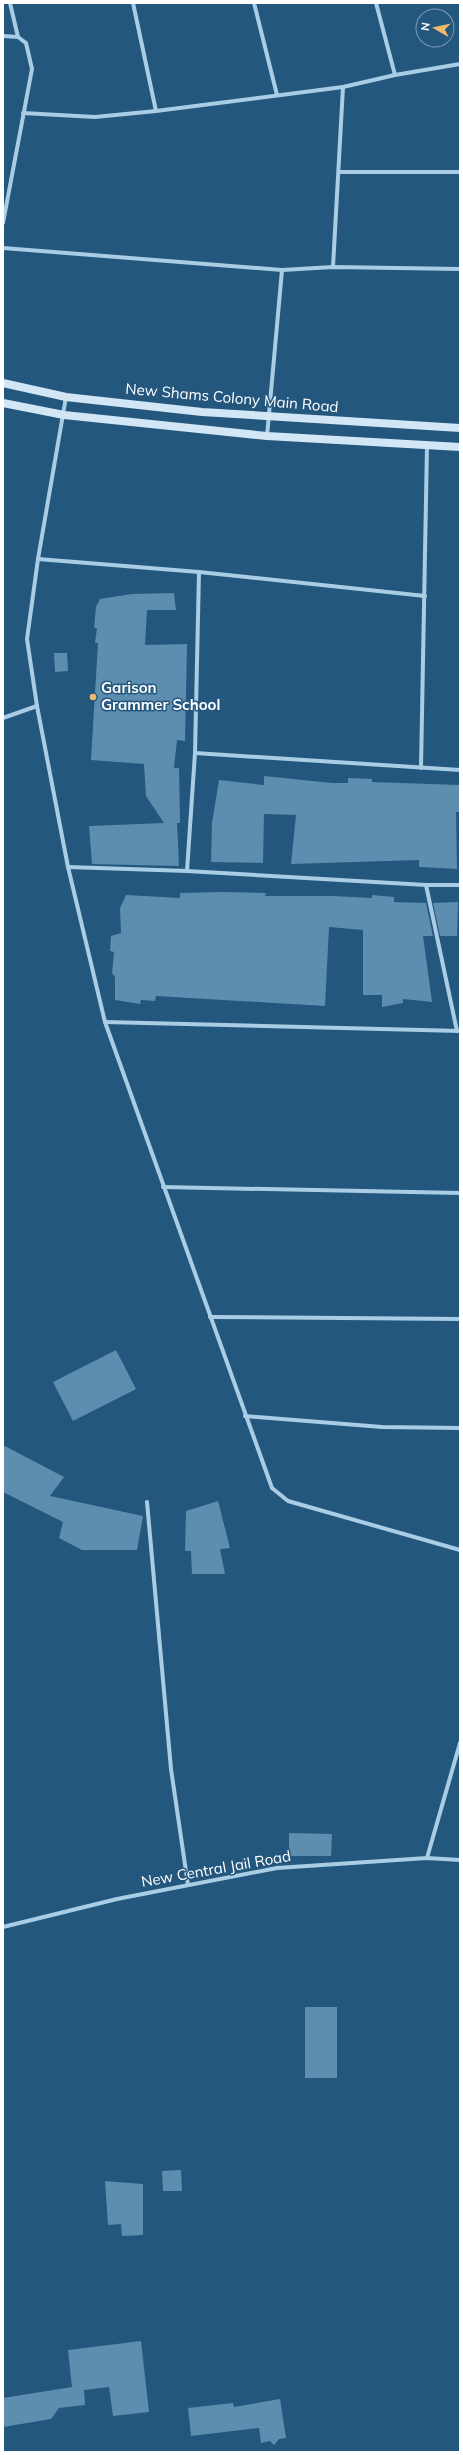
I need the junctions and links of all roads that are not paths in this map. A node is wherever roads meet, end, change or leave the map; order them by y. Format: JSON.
{"nodes":[{"id":1,"x":10,"y":3,"type":"edge"},
{"id":2,"x":134,"y":3,"type":"edge"},
{"id":3,"x":254,"y":3,"type":"edge"},
{"id":4,"x":376,"y":3,"type":"edge"},
{"id":5,"x":3,"y":36,"type":"edge"},
{"id":6,"x":18,"y":37,"type":"junction"},
{"id":7,"x":460,"y":64,"type":"edge"},
{"id":8,"x":395,"y":75,"type":"junction"},
{"id":9,"x":344,"y":87,"type":"junction"},
{"id":10,"x":277,"y":95,"type":"junction"},
{"id":11,"x":156,"y":111,"type":"junction"},
{"id":12,"x":23,"y":113,"type":"junction"},
{"id":13,"x":339,"y":172,"type":"junction"},
{"id":14,"x":460,"y":172,"type":"edge"},
{"id":15,"x":3,"y":223,"type":"edge"},
{"id":16,"x":3,"y":248,"type":"edge"},
{"id":17,"x":333,"y":267,"type":"junction"},
{"id":18,"x":460,"y":269,"type":"edge"},
{"id":19,"x":282,"y":270,"type":"junction"},
{"id":20,"x":3,"y":384,"type":"edge"},
{"id":21,"x":66,"y":397,"type":"junction"},
{"id":22,"x":3,"y":403,"type":"edge"},
{"id":23,"x":64,"y":416,"type":"junction"},
{"id":24,"x":269,"y":417,"type":"junction"},
{"id":25,"x":460,"y":428,"type":"edge"},
{"id":26,"x":267,"y":436,"type":"junction"},
{"id":27,"x":427,"y":446,"type":"junction"},
{"id":28,"x":460,"y":447,"type":"edge"},
{"id":29,"x":38,"y":559,"type":"junction"},
{"id":30,"x":198,"y":572,"type":"junction"},
{"id":31,"x":425,"y":596,"type":"junction"},
{"id":32,"x":37,"y":706,"type":"junction"},
{"id":33,"x":3,"y":718,"type":"edge"},
{"id":34,"x":195,"y":753,"type":"junction"},
{"id":35,"x":421,"y":768,"type":"junction"},
{"id":36,"x":460,"y":770,"type":"edge"},
{"id":37,"x":68,"y":867,"type":"junction"},
{"id":38,"x":187,"y":870,"type":"junction"},
{"id":39,"x":426,"y":885,"type":"junction"},
{"id":40,"x":460,"y":885,"type":"edge"},
{"id":41,"x":105,"y":1022,"type":"junction"},
{"id":42,"x":458,"y":1031,"type":"edge"},
{"id":43,"x":163,"y":1187,"type":"junction"},
{"id":44,"x":460,"y":1192,"type":"edge"},
{"id":45,"x":210,"y":1317,"type":"junction"},
{"id":46,"x":460,"y":1320,"type":"edge"},
{"id":47,"x":245,"y":1416,"type":"junction"},
{"id":48,"x":460,"y":1428,"type":"edge"},
{"id":49,"x":147,"y":1502,"type":"dead end"},
{"id":50,"x":460,"y":1550,"type":"edge"},
{"id":51,"x":460,"y":1743,"type":"edge"},
{"id":52,"x":427,"y":1858,"type":"junction"},
{"id":53,"x":460,"y":1860,"type":"edge"},
{"id":54,"x":188,"y":1885,"type":"junction"},
{"id":55,"x":3,"y":1927,"type":"edge"}],
"edges":[{"from":1,"to":6,"type":"street"},
{"from":2,"to":11,"type":"street"},
{"from":3,"to":10,"type":"street"},
{"from":4,"to":8,"type":"street"},
{"from":5,"to":6,"type":"street"},
{"from":6,"to":12,"type":"street"},
{"from":7,"to":8,"type":"street"},
{"from":8,"to":9,"type":"street"},
{"from":9,"to":10,"type":"street"},
{"from":9,"to":13,"type":"street"},
{"from":10,"to":11,"type":"street"},
{"from":11,"to":12,"type":"street"},
{"from":12,"to":15,"type":"street"},
{"from":13,"to":14,"type":"street"},
{"from":13,"to":17,"type":"street"},
{"from":16,"to":19,"type":"street"},
{"from":17,"to":18,"type":"street"},
{"from":17,"to":19,"type":"street"},
{"from":19,"to":24,"type":"street"},
{"from":20,"to":21,"type":"main road","name":"New Shams Colony Main Road"},
{"from":21,"to":23,"type":"street"},
{"from":21,"to":24,"type":"main road","name":"New Shams Colony Main Road"},
{"from":22,"to":23,"type":"main road"},
{"from":23,"to":26,"type":"main road"},
{"from":23,"to":29,"type":"street"},
{"from":24,"to":25,"type":"main road","name":"New Shams Colony Main Road"},
{"from":24,"to":26,"type":"street"},
{"from":26,"to":27,"type":"main road"},
{"from":27,"to":28,"type":"main road"},
{"from":27,"to":31,"type":"street"},
{"from":29,"to":30,"type":"street"},
{"from":29,"to":32,"type":"street"},
{"from":30,"to":31,"type":"street"},
{"from":30,"to":34,"type":"street"},
{"from":31,"to":35,"type":"street"},
{"from":32,"to":33,"type":"street"},
{"from":32,"to":37,"type":"street"},
{"from":34,"to":35,"type":"street"},
{"from":34,"to":38,"type":"street"},
{"from":35,"to":36,"type":"street"},
{"from":37,"to":38,"type":"street"},
{"from":37,"to":41,"type":"street"},
{"from":38,"to":39,"type":"street"},
{"from":39,"to":40,"type":"street"},
{"from":39,"to":42,"type":"street"},
{"from":41,"to":42,"type":"street"},
{"from":41,"to":43,"type":"street"},
{"from":43,"to":44,"type":"street"},
{"from":43,"to":45,"type":"street"},
{"from":45,"to":46,"type":"street"},
{"from":45,"to":47,"type":"street"},
{"from":47,"to":48,"type":"street"},
{"from":47,"to":50,"type":"street"},
{"from":49,"to":54,"type":"street"},
{"from":51,"to":52,"type":"street"},
{"from":52,"to":53,"type":"street","name":"New Central Jail Road"},
{"from":52,"to":54,"type":"street","name":"New Central Jail Road"},
{"from":54,"to":55,"type":"street","name":"New Central Jail Road"}]}
